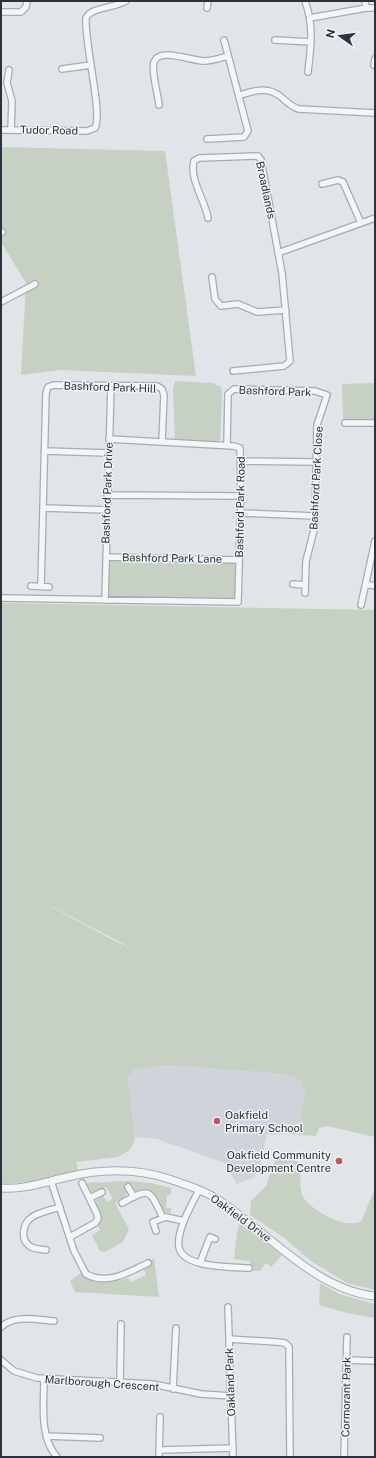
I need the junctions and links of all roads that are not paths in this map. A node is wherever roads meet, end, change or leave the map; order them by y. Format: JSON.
{"nodes":[{"id":1,"x":27,"y":1,"type":"edge"},
{"id":2,"x":126,"y":1,"type":"edge"},
{"id":3,"x":208,"y":1,"type":"edge"},
{"id":4,"x":305,"y":1,"type":"edge"},
{"id":5,"x":365,"y":1,"type":"edge"},
{"id":6,"x":207,"y":8,"type":"dead end"},
{"id":7,"x":366,"y":8,"type":"junction"},
{"id":8,"x":375,"y":8,"type":"edge"},
{"id":9,"x":1,"y":12,"type":"edge"},
{"id":10,"x":310,"y":18,"type":"junction"},
{"id":11,"x":224,"y":40,"type":"dead end"},
{"id":12,"x":275,"y":40,"type":"dead end"},
{"id":13,"x":311,"y":42,"type":"junction"},
{"id":14,"x":228,"y":56,"type":"junction"},
{"id":15,"x":375,"y":59,"type":"edge"},
{"id":16,"x":91,"y":65,"type":"junction"},
{"id":17,"x":374,"y":65,"type":"dead end"},
{"id":18,"x":62,"y":69,"type":"dead end"},
{"id":19,"x":9,"y":70,"type":"dead end"},
{"id":20,"x":308,"y":72,"type":"dead end"},
{"id":21,"x":240,"y":95,"type":"junction"},
{"id":22,"x":159,"y":105,"type":"dead end"},
{"id":23,"x":375,"y":113,"type":"edge"},
{"id":24,"x":1,"y":130,"type":"edge"},
{"id":25,"x":11,"y":130,"type":"junction"},
{"id":26,"x":207,"y":139,"type":"dead end"},
{"id":27,"x":322,"y":184,"type":"dead end"},
{"id":28,"x":208,"y":218,"type":"dead end"},
{"id":29,"x":375,"y":218,"type":"edge"},
{"id":30,"x":361,"y":223,"type":"junction"},
{"id":31,"x":278,"y":253,"type":"junction"},
{"id":32,"x":212,"y":277,"type":"dead end"},
{"id":33,"x":35,"y":284,"type":"dead end"},
{"id":34,"x":1,"y":302,"type":"edge"},
{"id":35,"x":286,"y":310,"type":"junction"},
{"id":36,"x":233,"y":371,"type":"dead end"},
{"id":37,"x":111,"y":386,"type":"junction"},
{"id":38,"x":327,"y":395,"type":"joint"},
{"id":39,"x":345,"y":423,"type":"dead end"},
{"id":40,"x":375,"y":423,"type":"edge"},
{"id":41,"x":109,"y":439,"type":"junction"},
{"id":42,"x":162,"y":441,"type":"junction"},
{"id":43,"x":227,"y":445,"type":"junction"},
{"id":44,"x":45,"y":451,"type":"junction"},
{"id":45,"x":108,"y":453,"type":"junction"},
{"id":46,"x":242,"y":461,"type":"junction"},
{"id":47,"x":316,"y":462,"type":"junction"},
{"id":48,"x":107,"y":495,"type":"junction"},
{"id":49,"x":241,"y":496,"type":"junction"},
{"id":50,"x":44,"y":508,"type":"junction"},
{"id":51,"x":107,"y":510,"type":"junction"},
{"id":52,"x":241,"y":513,"type":"junction"},
{"id":53,"x":315,"y":516,"type":"junction"},
{"id":54,"x":375,"y":541,"type":"edge"},
{"id":55,"x":106,"y":557,"type":"junction"},
{"id":56,"x":239,"y":560,"type":"junction"},
{"id":57,"x":293,"y":584,"type":"dead end"},
{"id":58,"x":366,"y":584,"type":"junction"},
{"id":59,"x":305,"y":585,"type":"junction"},
{"id":60,"x":31,"y":586,"type":"dead end"},
{"id":61,"x":41,"y":586,"type":"junction"},
{"id":62,"x":375,"y":586,"type":"edge"},
{"id":63,"x":49,"y":587,"type":"dead end"},
{"id":64,"x":305,"y":593,"type":"dead end"},
{"id":65,"x":1,"y":598,"type":"edge"},
{"id":66,"x":105,"y":600,"type":"junction"},
{"id":67,"x":361,"y":605,"type":"dead end"},
{"id":68,"x":51,"y":1181,"type":"junction"},
{"id":69,"x":82,"y":1184,"type":"dead end"},
{"id":70,"x":128,"y":1187,"type":"dead end"},
{"id":71,"x":1,"y":1188,"type":"edge"},
{"id":72,"x":199,"y":1190,"type":"junction"},
{"id":73,"x":102,"y":1192,"type":"dead end"},
{"id":74,"x":134,"y":1197,"type":"junction"},
{"id":75,"x":90,"y":1198,"type":"junction"},
{"id":76,"x":122,"y":1203,"type":"dead end"},
{"id":77,"x":60,"y":1207,"type":"junction"},
{"id":78,"x":163,"y":1218,"type":"junction"},
{"id":79,"x":184,"y":1221,"type":"junction"},
{"id":80,"x":156,"y":1231,"type":"dead end"},
{"id":81,"x":204,"y":1235,"type":"dead end"},
{"id":82,"x":70,"y":1237,"type":"junction"},
{"id":83,"x":46,"y":1250,"type":"dead end"},
{"id":84,"x":148,"y":1263,"type":"dead end"},
{"id":85,"x":200,"y":1263,"type":"junction"},
{"id":86,"x":249,"y":1268,"type":"dead end"},
{"id":87,"x":375,"y":1296,"type":"edge"},
{"id":88,"x":228,"y":1307,"type":"dead end"},
{"id":89,"x":54,"y":1321,"type":"dead end"},
{"id":90,"x":121,"y":1324,"type":"dead end"},
{"id":91,"x":1,"y":1327,"type":"edge"},
{"id":92,"x":176,"y":1328,"type":"dead end"},
{"id":93,"x":347,"y":1337,"type":"dead end"},
{"id":94,"x":229,"y":1339,"type":"junction"},
{"id":95,"x":1,"y":1360,"type":"edge"},
{"id":96,"x":346,"y":1360,"type":"junction"},
{"id":97,"x":375,"y":1361,"type":"edge"},
{"id":98,"x":44,"y":1379,"type":"junction"},
{"id":99,"x":120,"y":1382,"type":"junction"},
{"id":100,"x":173,"y":1389,"type":"junction"},
{"id":101,"x":231,"y":1396,"type":"junction"},
{"id":102,"x":160,"y":1417,"type":"dead end"},
{"id":103,"x":46,"y":1436,"type":"junction"},
{"id":104,"x":100,"y":1438,"type":"dead end"},
{"id":105,"x":233,"y":1448,"type":"junction"},
{"id":106,"x":160,"y":1450,"type":"junction"},
{"id":107,"x":57,"y":1457,"type":"edge"},
{"id":108,"x":159,"y":1457,"type":"edge"},
{"id":109,"x":233,"y":1457,"type":"edge"},
{"id":110,"x":290,"y":1457,"type":"edge"},
{"id":111,"x":344,"y":1457,"type":"edge"}],
"edges":[{"from":1,"to":9,"type":"street"},
{"from":2,"to":16,"type":"street","name":"Tudor Road"},
{"from":3,"to":6,"type":"street"},
{"from":4,"to":10,"type":"street"},
{"from":5,"to":7,"type":"street"},
{"from":7,"to":8,"type":"street"},
{"from":7,"to":10,"type":"street"},
{"from":10,"to":13,"type":"street"},
{"from":11,"to":14,"type":"street"},
{"from":12,"to":13,"type":"street"},
{"from":13,"to":20,"type":"street"},
{"from":14,"to":21,"type":"street"},
{"from":14,"to":22,"type":"street"},
{"from":15,"to":17,"type":"street"},
{"from":16,"to":18,"type":"street"},
{"from":16,"to":25,"type":"street","name":"Tudor Road"},
{"from":19,"to":25,"type":"street","name":"Tudor Road"},
{"from":21,"to":23,"type":"street"},
{"from":21,"to":26,"type":"street"},
{"from":24,"to":25,"type":"street","name":"Tudor Road"},
{"from":27,"to":30,"type":"street"},
{"from":28,"to":31,"type":"street","name":"Broadlands"},
{"from":29,"to":30,"type":"street"},
{"from":30,"to":31,"type":"street"},
{"from":31,"to":35,"type":"street","name":"Broadlands"},
{"from":32,"to":35,"type":"street"},
{"from":33,"to":34,"type":"street"},
{"from":35,"to":36,"type":"street","name":"Broadlands"},
{"from":37,"to":41,"type":"street","name":"Bashford Park Drive"},
{"from":37,"to":42,"type":"street","name":"Bashford Park Hill"},
{"from":37,"to":44,"type":"street","name":"Bashford Park Hill"},
{"from":38,"to":43,"type":"street","name":"Bashford Park"},
{"from":38,"to":47,"type":"street","name":"Bashford Park Close"},
{"from":39,"to":40,"type":"street"},
{"from":41,"to":42,"type":"street","name":"Bashford Park Road"},
{"from":41,"to":45,"type":"street","name":"Bashford Park Drive"},
{"from":42,"to":43,"type":"street","name":"Bashford Park Road"},
{"from":43,"to":46,"type":"street","name":"Bashford Park Road"},
{"from":44,"to":45,"type":"street"},
{"from":44,"to":50,"type":"street","name":"Bashford Park Hill"},
{"from":45,"to":48,"type":"street","name":"Bashford Park Drive"},
{"from":46,"to":47,"type":"street"},
{"from":46,"to":49,"type":"street","name":"Bashford Park Road"},
{"from":47,"to":53,"type":"street","name":"Bashford Park Close"},
{"from":48,"to":49,"type":"street"},
{"from":48,"to":51,"type":"street","name":"Bashford Park Drive"},
{"from":49,"to":52,"type":"street","name":"Bashford Park Road"},
{"from":50,"to":51,"type":"street"},
{"from":50,"to":61,"type":"street","name":"Bashford Park Hill"},
{"from":51,"to":55,"type":"street","name":"Bashford Park Drive"},
{"from":52,"to":53,"type":"street"},
{"from":52,"to":56,"type":"street","name":"Bashford Park Road"},
{"from":53,"to":59,"type":"street","name":"Bashford Park Close"},
{"from":54,"to":58,"type":"street"},
{"from":55,"to":56,"type":"street","name":"Bashford Park Lane"},
{"from":55,"to":66,"type":"street","name":"Bashford Park Drive"},
{"from":56,"to":66,"type":"street","name":"Bashford Park Road"},
{"from":57,"to":59,"type":"street"},
{"from":58,"to":62,"type":"street"},
{"from":58,"to":67,"type":"street"},
{"from":59,"to":64,"type":"street","name":"Bashford Park Close"},
{"from":60,"to":61,"type":"street"},
{"from":61,"to":63,"type":"street"},
{"from":65,"to":66,"type":"street"},
{"from":68,"to":71,"type":"street","name":"Oakfield Drive"},
{"from":68,"to":72,"type":"street","name":"Oakfield Drive"},
{"from":68,"to":77,"type":"street"},
{"from":69,"to":75,"type":"street"},
{"from":70,"to":74,"type":"street"},
{"from":72,"to":79,"type":"street"},
{"from":72,"to":87,"type":"street","name":"Oakfield Drive"},
{"from":73,"to":75,"type":"street"},
{"from":74,"to":76,"type":"street"},
{"from":74,"to":78,"type":"street"},
{"from":75,"to":82,"type":"street"},
{"from":77,"to":82,"type":"street"},
{"from":77,"to":83,"type":"street"},
{"from":78,"to":79,"type":"street"},
{"from":78,"to":80,"type":"street"},
{"from":79,"to":85,"type":"street"},
{"from":81,"to":85,"type":"street"},
{"from":82,"to":84,"type":"street"},
{"from":85,"to":86,"type":"street"},
{"from":88,"to":94,"type":"street","name":"Oakland Park"},
{"from":89,"to":91,"type":"street"},
{"from":90,"to":99,"type":"street"},
{"from":92,"to":100,"type":"street"},
{"from":93,"to":96,"type":"street","name":"Cormorant Park"},
{"from":94,"to":101,"type":"street","name":"Oakland Park"},
{"from":94,"to":110,"type":"street"},
{"from":95,"to":98,"type":"street","name":"Marlborough Crescent"},
{"from":96,"to":97,"type":"street"},
{"from":96,"to":111,"type":"street","name":"Cormorant Park"},
{"from":98,"to":99,"type":"street","name":"Marlborough Crescent"},
{"from":98,"to":103,"type":"street"},
{"from":99,"to":100,"type":"street","name":"Marlborough Crescent"},
{"from":100,"to":101,"type":"street","name":"Marlborough Crescent"},
{"from":101,"to":105,"type":"street","name":"Oakland Park"},
{"from":102,"to":106,"type":"street"},
{"from":103,"to":104,"type":"street"},
{"from":103,"to":107,"type":"street"},
{"from":105,"to":106,"type":"street"},
{"from":105,"to":109,"type":"street","name":"Oakland Park"},
{"from":106,"to":108,"type":"street"}]}
